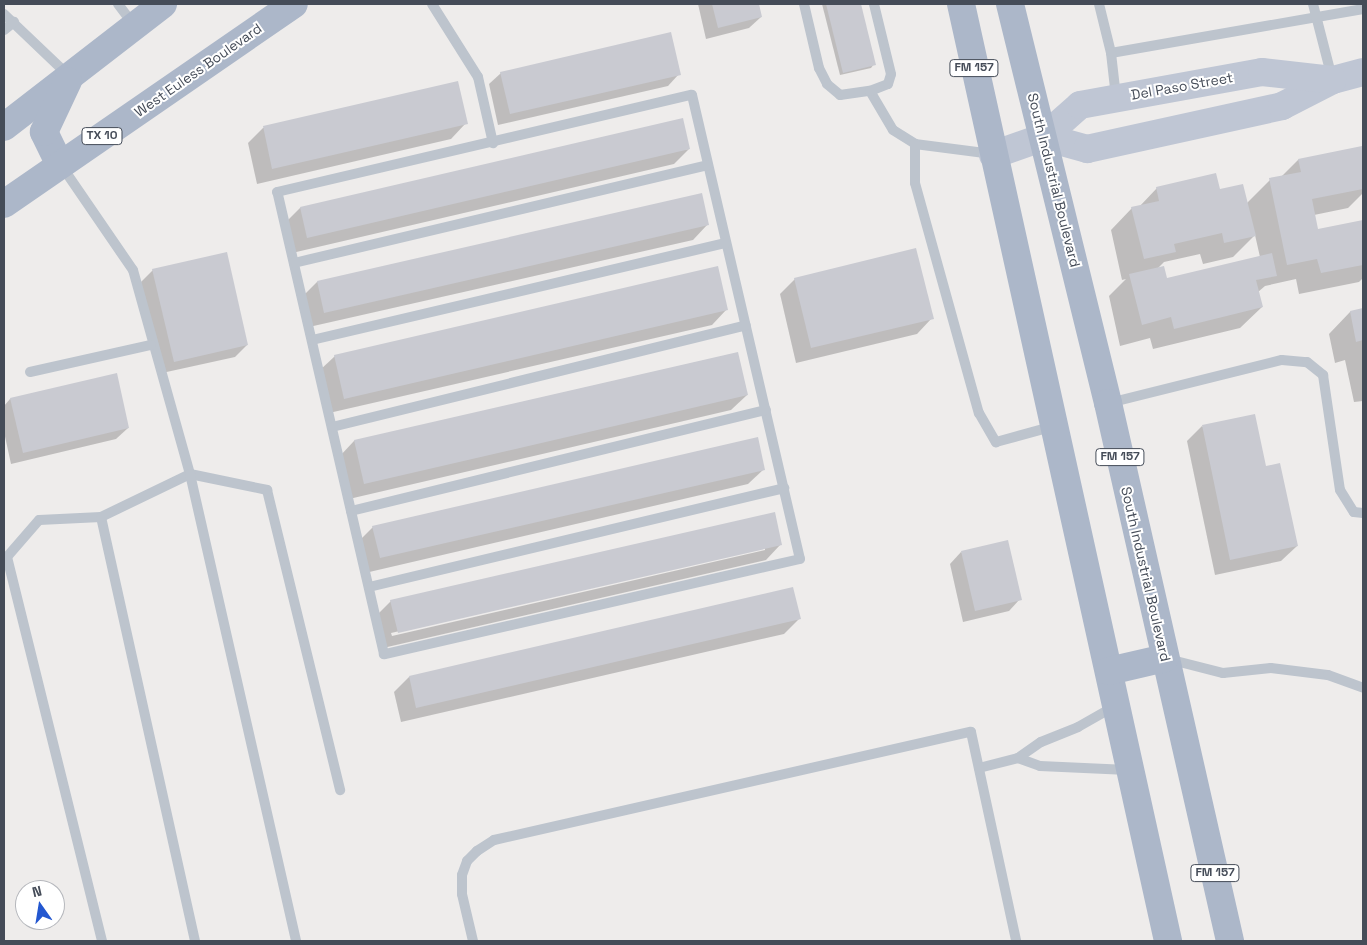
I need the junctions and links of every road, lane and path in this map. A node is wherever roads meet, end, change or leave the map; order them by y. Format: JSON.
{"nodes":[{"id":1,"x":118,"y":4,"type":"edge"},
{"id":2,"x":164,"y":4,"type":"edge"},
{"id":3,"x":294,"y":4,"type":"edge"},
{"id":4,"x":432,"y":4,"type":"edge"},
{"id":5,"x":804,"y":4,"type":"edge"},
{"id":6,"x":874,"y":4,"type":"edge"},
{"id":7,"x":961,"y":4,"type":"edge"},
{"id":8,"x":1010,"y":4,"type":"edge"},
{"id":9,"x":1099,"y":4,"type":"edge"},
{"id":10,"x":1313,"y":4,"type":"edge"},
{"id":11,"x":1340,"y":9,"type":"edge"},
{"id":12,"x":1363,"y":9,"type":"edge"},
{"id":13,"x":4,"y":14,"type":"edge"},
{"id":14,"x":1319,"y":18,"type":"junction"},
{"id":15,"x":14,"y":22,"type":"junction"},
{"id":16,"x":134,"y":26,"type":"junction"},
{"id":17,"x":4,"y":30,"type":"edge"},
{"id":18,"x":1112,"y":53,"type":"junction"},
{"id":19,"x":1363,"y":72,"type":"edge"},
{"id":20,"x":69,"y":77,"type":"junction"},
{"id":21,"x":1333,"y":80,"type":"junction"},
{"id":22,"x":870,"y":91,"type":"junction"},
{"id":23,"x":1116,"y":98,"type":"junction"},
{"id":24,"x":4,"y":127,"type":"edge"},
{"id":25,"x":1044,"y":137,"type":"junction"},
{"id":26,"x":493,"y":143,"type":"junction"},
{"id":27,"x":915,"y":144,"type":"junction"},
{"id":28,"x":993,"y":154,"type":"junction"},
{"id":29,"x":60,"y":165,"type":"junction"},
{"id":30,"x":708,"y":165,"type":"junction"},
{"id":31,"x":4,"y":204,"type":"edge"},
{"id":32,"x":726,"y":243,"type":"junction"},
{"id":33,"x":294,"y":264,"type":"junction"},
{"id":34,"x":746,"y":325,"type":"junction"},
{"id":35,"x":312,"y":340,"type":"junction"},
{"id":36,"x":152,"y":345,"type":"junction"},
{"id":37,"x":30,"y":372,"type":"dead end"},
{"id":38,"x":1108,"y":403,"type":"junction"},
{"id":39,"x":766,"y":410,"type":"junction"},
{"id":40,"x":1055,"y":426,"type":"junction"},
{"id":41,"x":332,"y":427,"type":"junction"},
{"id":42,"x":190,"y":474,"type":"junction"},
{"id":43,"x":784,"y":488,"type":"junction"},
{"id":44,"x":351,"y":511,"type":"junction"},
{"id":45,"x":1363,"y":513,"type":"edge"},
{"id":46,"x":101,"y":517,"type":"junction"},
{"id":47,"x":368,"y":587,"type":"junction"},
{"id":48,"x":1165,"y":658,"type":"junction"},
{"id":49,"x":1109,"y":671,"type":"junction"},
{"id":50,"x":1363,"y":688,"type":"edge"},
{"id":51,"x":1116,"y":705,"type":"junction"},
{"id":52,"x":1018,"y":758,"type":"junction"},
{"id":53,"x":979,"y":768,"type":"junction"},
{"id":54,"x":1130,"y":770,"type":"junction"},
{"id":55,"x":340,"y":790,"type":"dead end"},
{"id":56,"x":102,"y":941,"type":"edge"},
{"id":57,"x":194,"y":941,"type":"edge"},
{"id":58,"x":296,"y":941,"type":"edge"},
{"id":59,"x":473,"y":941,"type":"edge"},
{"id":60,"x":1016,"y":941,"type":"edge"},
{"id":61,"x":1168,"y":941,"type":"edge"},
{"id":62,"x":1230,"y":941,"type":"edge"}],
"edges":[{"from":1,"to":16,"type":"lane"},
{"from":2,"to":16,"type":"main road"},
{"from":3,"to":29,"type":"main road","name":"West Euless Boulevard","number":"TX 10"},
{"from":4,"to":26,"type":"lane"},
{"from":5,"to":22,"type":"lane"},
{"from":6,"to":22,"type":"lane"},
{"from":7,"to":28,"type":"main road","number":"FM 157"},
{"from":8,"to":25,"type":"main road","name":"South Industrial Boulevard","number":"FM 157"},
{"from":9,"to":18,"type":"lane"},
{"from":10,"to":14,"type":"lane"},
{"from":11,"to":12,"type":"lane"},
{"from":11,"to":14,"type":"lane"},
{"from":13,"to":15,"type":"lane"},
{"from":14,"to":18,"type":"lane"},
{"from":14,"to":21,"type":"lane"},
{"from":15,"to":17,"type":"lane"},
{"from":15,"to":20,"type":"lane"},
{"from":16,"to":20,"type":"main road"},
{"from":18,"to":23,"type":"lane"},
{"from":19,"to":21,"type":"street","name":"Del Paso Street"},
{"from":20,"to":24,"type":"main road"},
{"from":20,"to":29,"type":"main road"},
{"from":21,"to":23,"type":"street","name":"Del Paso Street"},
{"from":21,"to":25,"type":"street","name":"Del Paso Street"},
{"from":22,"to":27,"type":"lane"},
{"from":23,"to":25,"type":"street","name":"Del Paso Street"},
{"from":25,"to":28,"type":"street","name":"Del Paso Street"},
{"from":25,"to":38,"type":"main road","name":"South Industrial Boulevard","number":"FM 157"},
{"from":26,"to":30,"type":"lane"},
{"from":26,"to":33,"type":"lane"},
{"from":27,"to":28,"type":"lane"},
{"from":27,"to":40,"type":"lane"},
{"from":28,"to":40,"type":"main road","number":"FM 157"},
{"from":29,"to":31,"type":"main road","name":"West Euless Boulevard","number":"TX 10"},
{"from":29,"to":36,"type":"lane"},
{"from":30,"to":32,"type":"lane"},
{"from":30,"to":33,"type":"lane"},
{"from":32,"to":34,"type":"lane"},
{"from":32,"to":35,"type":"lane"},
{"from":33,"to":35,"type":"lane"},
{"from":34,"to":39,"type":"lane"},
{"from":34,"to":41,"type":"lane"},
{"from":35,"to":41,"type":"lane"},
{"from":36,"to":37,"type":"lane"},
{"from":36,"to":42,"type":"lane"},
{"from":38,"to":45,"type":"lane"},
{"from":38,"to":48,"type":"main road","name":"South Industrial Boulevard","number":"FM 157"},
{"from":39,"to":43,"type":"lane"},
{"from":39,"to":44,"type":"lane"},
{"from":40,"to":49,"type":"main road","number":"FM 157"},
{"from":41,"to":44,"type":"lane"},
{"from":42,"to":46,"type":"lane"},
{"from":42,"to":55,"type":"lane"},
{"from":42,"to":58,"type":"lane"},
{"from":43,"to":47,"type":"lane"},
{"from":43,"to":47,"type":"lane"},
{"from":44,"to":47,"type":"lane"},
{"from":46,"to":56,"type":"lane"},
{"from":46,"to":57,"type":"lane"},
{"from":48,"to":49,"type":"main road"},
{"from":48,"to":50,"type":"lane"},
{"from":48,"to":62,"type":"main road","name":"South Industrial Boulevard","number":"FM 157"},
{"from":49,"to":51,"type":"main road","number":"FM 157"},
{"from":51,"to":52,"type":"lane"},
{"from":51,"to":54,"type":"main road","number":"FM 157"},
{"from":52,"to":53,"type":"lane"},
{"from":52,"to":54,"type":"lane"},
{"from":53,"to":59,"type":"lane"},
{"from":53,"to":60,"type":"lane"},
{"from":54,"to":61,"type":"main road","number":"FM 157"}]}
